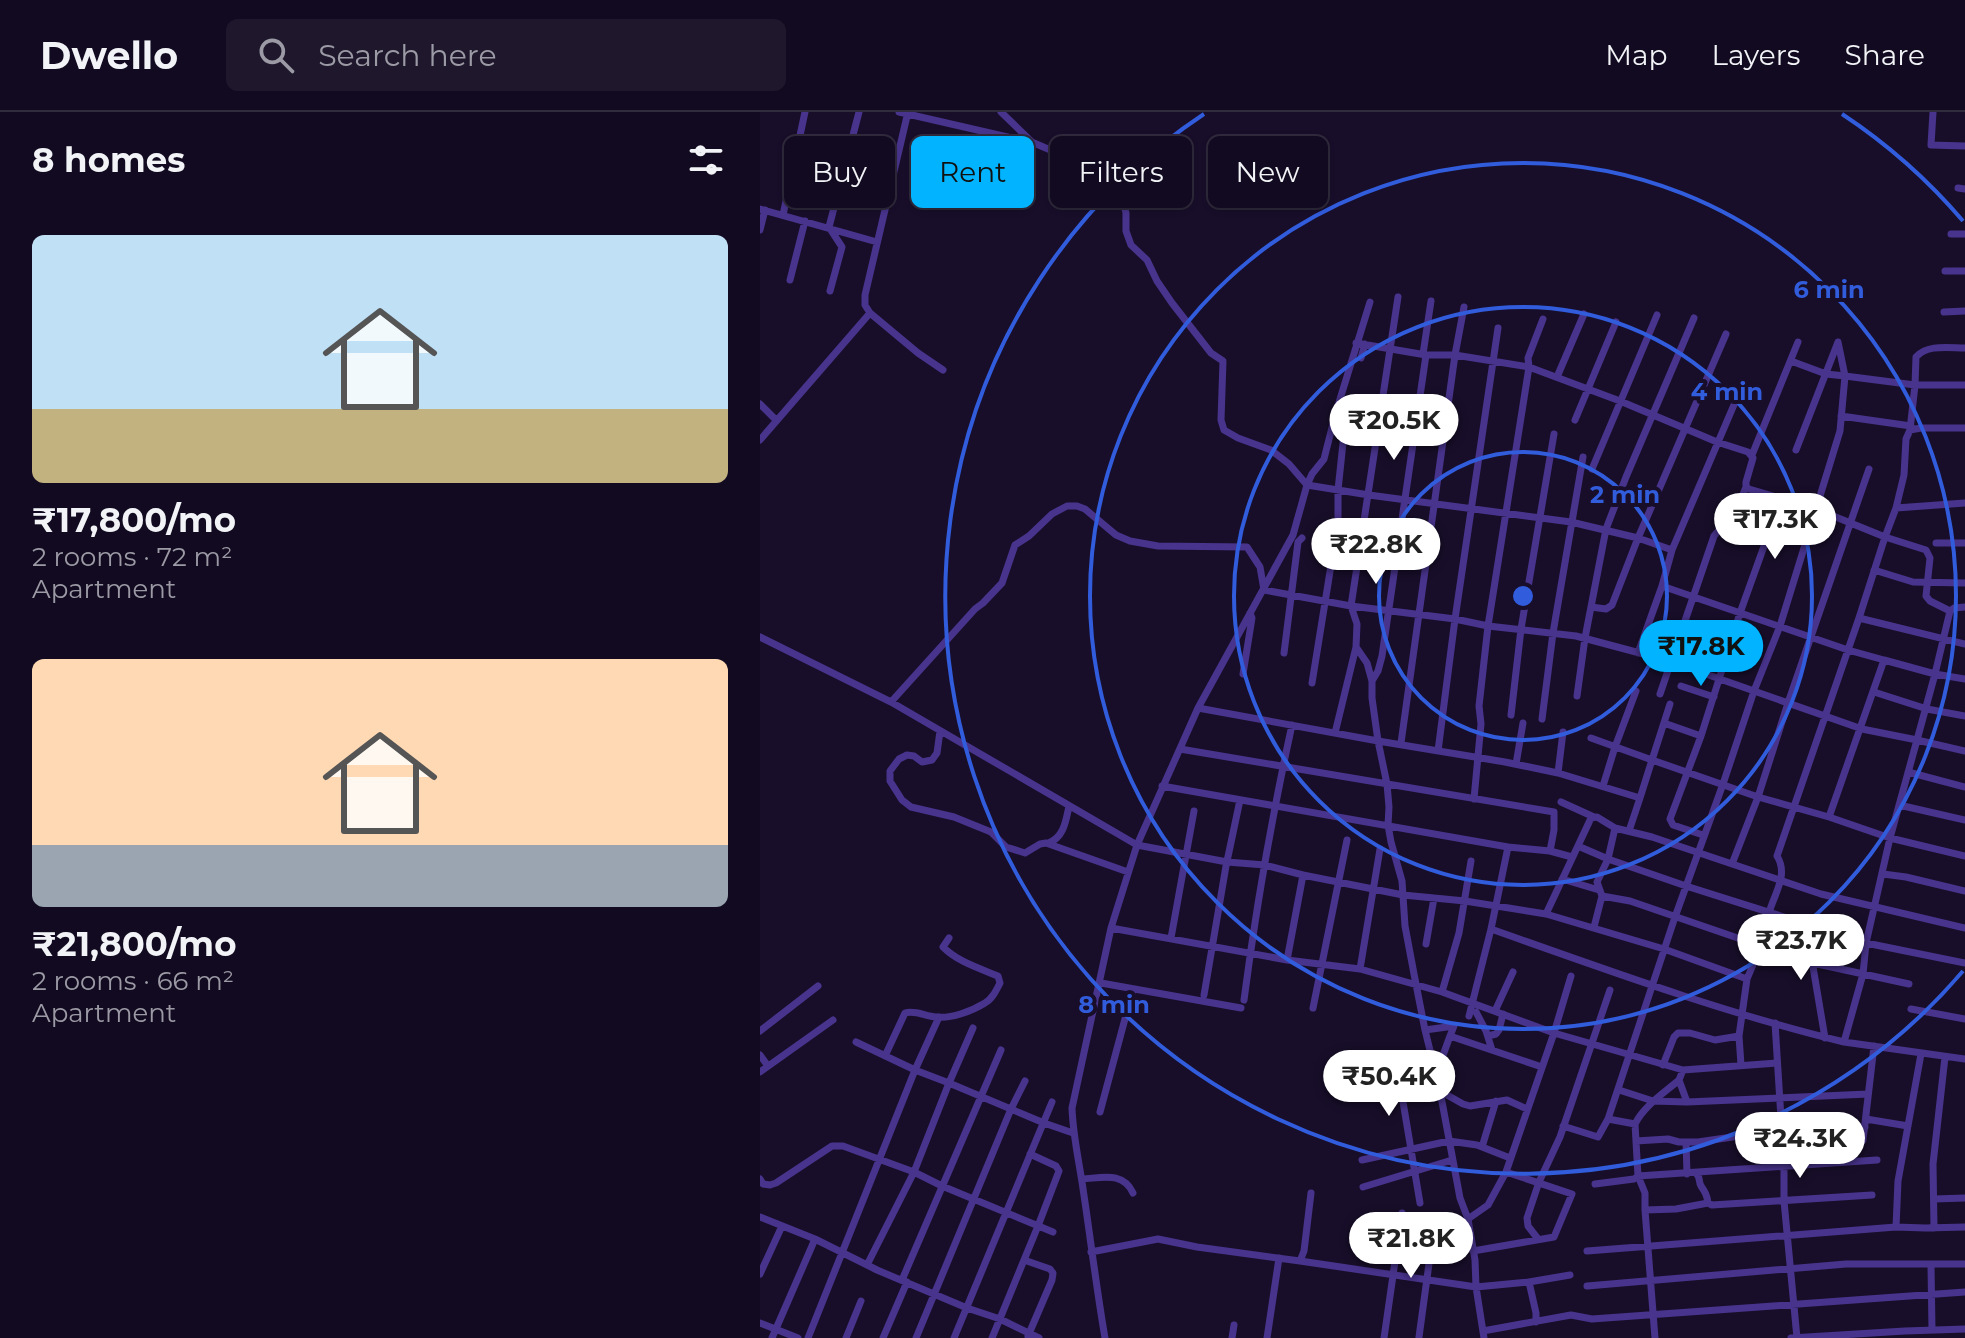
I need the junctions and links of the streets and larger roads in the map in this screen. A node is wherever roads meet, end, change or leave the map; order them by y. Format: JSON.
{"nodes":[{"id":1,"x":805,"y":112,"type":"edge"},
{"id":2,"x":859,"y":112,"type":"edge"},
{"id":3,"x":949,"y":112,"type":"edge"},
{"id":4,"x":1001,"y":112,"type":"edge"},
{"id":5,"x":1933,"y":112,"type":"edge"},
{"id":6,"x":905,"y":113,"type":"edge"},
{"id":7,"x":945,"y":123,"type":"junction"},
{"id":8,"x":1003,"y":136,"type":"edge"},
{"id":9,"x":1027,"y":136,"type":"edge"},
{"id":10,"x":1034,"y":143,"type":"edge"},
{"id":11,"x":1965,"y":146,"type":"edge"},
{"id":12,"x":763,"y":210,"type":"edge"},
{"id":13,"x":783,"y":215,"type":"junction"},
{"id":14,"x":805,"y":221,"type":"junction"},
{"id":15,"x":829,"y":227,"type":"junction"},
{"id":16,"x":760,"y":230,"type":"edge"},
{"id":17,"x":846,"y":233,"type":"junction"},
{"id":18,"x":1951,"y":234,"type":"dead end"},
{"id":19,"x":1965,"y":234,"type":"edge"},
{"id":20,"x":877,"y":242,"type":"junction"},
{"id":21,"x":842,"y":247,"type":"junction"},
{"id":22,"x":1945,"y":271,"type":"dead end"},
{"id":23,"x":1965,"y":271,"type":"edge"},
{"id":24,"x":790,"y":280,"type":"dead end"},
{"id":25,"x":830,"y":291,"type":"dead end"},
{"id":26,"x":1398,"y":297,"type":"dead end"},
{"id":27,"x":1431,"y":301,"type":"dead end"},
{"id":28,"x":1370,"y":302,"type":"dead end"},
{"id":29,"x":1464,"y":307,"type":"dead end"},
{"id":30,"x":1965,"y":311,"type":"edge"},
{"id":31,"x":1944,"y":312,"type":"dead end"},
{"id":32,"x":870,"y":313,"type":"junction"},
{"id":33,"x":1584,"y":314,"type":"dead end"},
{"id":34,"x":1657,"y":315,"type":"dead end"},
{"id":35,"x":1694,"y":318,"type":"dead end"},
{"id":36,"x":1543,"y":319,"type":"dead end"},
{"id":37,"x":1616,"y":322,"type":"dead end"},
{"id":38,"x":1498,"y":328,"type":"dead end"},
{"id":39,"x":1726,"y":334,"type":"dead end"},
{"id":40,"x":1798,"y":342,"type":"dead end"},
{"id":41,"x":1361,"y":343,"type":"junction"},
{"id":42,"x":1390,"y":348,"type":"junction"},
{"id":43,"x":1965,"y":348,"type":"edge"},
{"id":44,"x":1424,"y":354,"type":"junction"},
{"id":45,"x":1455,"y":355,"type":"junction"},
{"id":46,"x":1361,"y":358,"type":"dead end"},
{"id":47,"x":1494,"y":361,"type":"junction"},
{"id":48,"x":1791,"y":361,"type":"junction"},
{"id":49,"x":1529,"y":367,"type":"junction"},
{"id":50,"x":943,"y":370,"type":"dead end"},
{"id":51,"x":1826,"y":374,"type":"junction"},
{"id":52,"x":1845,"y":376,"type":"junction"},
{"id":53,"x":1557,"y":377,"type":"junction"},
{"id":54,"x":1915,"y":385,"type":"junction"},
{"id":55,"x":1965,"y":385,"type":"edge"},
{"id":56,"x":1742,"y":386,"type":"dead end"},
{"id":57,"x":1589,"y":389,"type":"junction"},
{"id":58,"x":1620,"y":401,"type":"junction"},
{"id":59,"x":760,"y":404,"type":"edge"},
{"id":60,"x":1652,"y":415,"type":"junction"},
{"id":61,"x":1841,"y":416,"type":"junction"},
{"id":62,"x":776,"y":420,"type":"junction"},
{"id":63,"x":1575,"y":420,"type":"dead end"},
{"id":64,"x":1345,"y":424,"type":"dead end"},
{"id":65,"x":1911,"y":428,"type":"junction"},
{"id":66,"x":1965,"y":428,"type":"edge"},
{"id":67,"x":1686,"y":429,"type":"junction"},
{"id":68,"x":1554,"y":434,"type":"dead end"},
{"id":69,"x":760,"y":440,"type":"edge"},
{"id":70,"x":1717,"y":442,"type":"junction"},
{"id":71,"x":1796,"y":450,"type":"dead end"},
{"id":72,"x":1752,"y":455,"type":"junction"},
{"id":73,"x":1583,"y":457,"type":"dead end"},
{"id":74,"x":1592,"y":469,"type":"dead end"},
{"id":75,"x":1869,"y":469,"type":"dead end"},
{"id":76,"x":1307,"y":485,"type":"junction"},
{"id":77,"x":1746,"y":487,"type":"junction"},
{"id":78,"x":1338,"y":490,"type":"junction"},
{"id":79,"x":1369,"y":495,"type":"junction"},
{"id":80,"x":1781,"y":499,"type":"junction"},
{"id":81,"x":1405,"y":500,"type":"junction"},
{"id":82,"x":1434,"y":503,"type":"junction"},
{"id":83,"x":1965,"y":503,"type":"edge"},
{"id":84,"x":1473,"y":508,"type":"junction"},
{"id":85,"x":1896,"y":508,"type":"junction"},
{"id":86,"x":1816,"y":509,"type":"junction"},
{"id":87,"x":1507,"y":514,"type":"junction"},
{"id":88,"x":1539,"y":517,"type":"junction"},
{"id":89,"x":1571,"y":522,"type":"junction"},
{"id":90,"x":1851,"y":523,"type":"junction"},
{"id":91,"x":1606,"y":529,"type":"junction"},
{"id":92,"x":1885,"y":537,"type":"junction"},
{"id":93,"x":1302,"y":538,"type":"dead end"},
{"id":94,"x":1638,"y":538,"type":"junction"},
{"id":95,"x":1936,"y":543,"type":"dead end"},
{"id":96,"x":1965,"y":543,"type":"edge"},
{"id":97,"x":1672,"y":550,"type":"junction"},
{"id":98,"x":1874,"y":570,"type":"junction"},
{"id":99,"x":1927,"y":583,"type":"junction"},
{"id":100,"x":1965,"y":583,"type":"edge"},
{"id":101,"x":1662,"y":586,"type":"junction"},
{"id":102,"x":1264,"y":590,"type":"junction"},
{"id":103,"x":1291,"y":594,"type":"junction"},
{"id":104,"x":1692,"y":596,"type":"junction"},
{"id":105,"x":1326,"y":600,"type":"junction"},
{"id":106,"x":1351,"y":606,"type":"junction"},
{"id":107,"x":1591,"y":607,"type":"junction"},
{"id":108,"x":1965,"y":607,"type":"edge"},
{"id":109,"x":1388,"y":609,"type":"junction"},
{"id":110,"x":1950,"y":611,"type":"junction"},
{"id":111,"x":1250,"y":613,"type":"junction"},
{"id":112,"x":1740,"y":613,"type":"junction"},
{"id":113,"x":1419,"y":614,"type":"junction"},
{"id":114,"x":1859,"y":618,"type":"junction"},
{"id":115,"x":1455,"y":619,"type":"junction"},
{"id":116,"x":1488,"y":626,"type":"junction"},
{"id":117,"x":1780,"y":626,"type":"junction"},
{"id":118,"x":1521,"y":629,"type":"junction"},
{"id":119,"x":1553,"y":633,"type":"junction"},
{"id":120,"x":760,"y":637,"type":"edge"},
{"id":121,"x":1811,"y":637,"type":"junction"},
{"id":122,"x":1585,"y":638,"type":"junction"},
{"id":123,"x":1944,"y":639,"type":"junction"},
{"id":124,"x":1965,"y":644,"type":"edge"},
{"id":125,"x":1356,"y":647,"type":"junction"},
{"id":126,"x":1848,"y":650,"type":"junction"},
{"id":127,"x":1284,"y":653,"type":"dead end"},
{"id":128,"x":1638,"y":653,"type":"junction"},
{"id":129,"x":1884,"y":660,"type":"junction"},
{"id":130,"x":1670,"y":662,"type":"junction"},
{"id":131,"x":1243,"y":674,"type":"dead end"},
{"id":132,"x":1935,"y":674,"type":"junction"},
{"id":133,"x":1720,"y":679,"type":"junction"},
{"id":134,"x":1965,"y":679,"type":"edge"},
{"id":135,"x":1372,"y":681,"type":"junction"},
{"id":136,"x":1312,"y":683,"type":"dead end"},
{"id":137,"x":1681,"y":686,"type":"dead end"},
{"id":138,"x":1636,"y":691,"type":"dead end"},
{"id":139,"x":1754,"y":691,"type":"junction"},
{"id":140,"x":1874,"y":692,"type":"junction"},
{"id":141,"x":1660,"y":694,"type":"dead end"},
{"id":142,"x":1577,"y":696,"type":"dead end"},
{"id":143,"x":1714,"y":697,"type":"junction"},
{"id":144,"x":891,"y":702,"type":"junction"},
{"id":145,"x":1788,"y":703,"type":"junction"},
{"id":146,"x":1670,"y":704,"type":"dead end"},
{"id":147,"x":1198,"y":708,"type":"junction"},
{"id":148,"x":1927,"y":709,"type":"junction"},
{"id":149,"x":1511,"y":715,"type":"dead end"},
{"id":150,"x":1825,"y":716,"type":"junction"},
{"id":151,"x":1965,"y":716,"type":"edge"},
{"id":152,"x":1542,"y":719,"type":"dead end"},
{"id":153,"x":1523,"y":723,"type":"dead end"},
{"id":154,"x":1664,"y":723,"type":"junction"},
{"id":155,"x":1292,"y":725,"type":"junction"},
{"id":156,"x":1862,"y":729,"type":"junction"},
{"id":157,"x":940,"y":731,"type":"junction"},
{"id":158,"x":1563,"y":732,"type":"dead end"},
{"id":159,"x":1335,"y":733,"type":"junction"},
{"id":160,"x":1701,"y":736,"type":"junction"},
{"id":161,"x":1591,"y":738,"type":"dead end"},
{"id":162,"x":1917,"y":740,"type":"junction"},
{"id":163,"x":1378,"y":741,"type":"junction"},
{"id":164,"x":1401,"y":743,"type":"junction"},
{"id":165,"x":1615,"y":747,"type":"junction"},
{"id":166,"x":1180,"y":749,"type":"junction"},
{"id":167,"x":1438,"y":751,"type":"junction"},
{"id":168,"x":1965,"y":751,"type":"edge"},
{"id":169,"x":1479,"y":759,"type":"junction"},
{"id":170,"x":1652,"y":760,"type":"junction"},
{"id":171,"x":1516,"y":764,"type":"junction"},
{"id":172,"x":1283,"y":767,"type":"junction"},
{"id":173,"x":1688,"y":772,"type":"junction"},
{"id":174,"x":1908,"y":772,"type":"junction"},
{"id":175,"x":1558,"y":773,"type":"junction"},
{"id":176,"x":1387,"y":784,"type":"junction"},
{"id":177,"x":1723,"y":784,"type":"junction"},
{"id":178,"x":1162,"y":786,"type":"junction"},
{"id":179,"x":1603,"y":786,"type":"junction"},
{"id":180,"x":1965,"y":787,"type":"edge"},
{"id":181,"x":1758,"y":797,"type":"junction"},
{"id":182,"x":1640,"y":798,"type":"junction"},
{"id":183,"x":1474,"y":799,"type":"junction"},
{"id":184,"x":1240,"y":800,"type":"junction"},
{"id":185,"x":1561,"y":802,"type":"dead end"},
{"id":186,"x":1899,"y":805,"type":"junction"},
{"id":187,"x":1069,"y":806,"type":"junction"},
{"id":188,"x":1276,"y":807,"type":"junction"},
{"id":189,"x":1794,"y":807,"type":"junction"},
{"id":190,"x":1194,"y":811,"type":"dead end"},
{"id":191,"x":1594,"y":817,"type":"junction"},
{"id":192,"x":1829,"y":817,"type":"junction"},
{"id":193,"x":1965,"y":820,"type":"edge"},
{"id":194,"x":1388,"y":825,"type":"junction"},
{"id":195,"x":1615,"y":828,"type":"junction"},
{"id":196,"x":1629,"y":831,"type":"junction"},
{"id":197,"x":1703,"y":835,"type":"junction"},
{"id":198,"x":1890,"y":838,"type":"junction"},
{"id":199,"x":1347,"y":840,"type":"dead end"},
{"id":200,"x":1046,"y":843,"type":"junction"},
{"id":201,"x":1137,"y":845,"type":"junction"},
{"id":202,"x":1578,"y":846,"type":"junction"},
{"id":203,"x":1508,"y":847,"type":"junction"},
{"id":204,"x":1380,"y":849,"type":"dead end"},
{"id":205,"x":1550,"y":851,"type":"junction"},
{"id":206,"x":1698,"y":852,"type":"junction"},
{"id":207,"x":1186,"y":855,"type":"junction"},
{"id":208,"x":1965,"y":856,"type":"edge"},
{"id":209,"x":1572,"y":857,"type":"junction"},
{"id":210,"x":1608,"y":859,"type":"junction"},
{"id":211,"x":1471,"y":861,"type":"dead end"},
{"id":212,"x":1227,"y":862,"type":"junction"},
{"id":213,"x":1732,"y":864,"type":"junction"},
{"id":214,"x":1265,"y":865,"type":"junction"},
{"id":215,"x":1128,"y":872,"type":"junction"},
{"id":216,"x":1883,"y":874,"type":"junction"},
{"id":217,"x":1303,"y":875,"type":"junction"},
{"id":218,"x":1562,"y":879,"type":"junction"},
{"id":219,"x":1781,"y":881,"type":"junction"},
{"id":220,"x":1338,"y":883,"type":"junction"},
{"id":221,"x":1686,"y":886,"type":"junction"},
{"id":222,"x":1372,"y":889,"type":"junction"},
{"id":223,"x":1965,"y":891,"type":"edge"},
{"id":224,"x":1601,"y":893,"type":"junction"},
{"id":225,"x":1403,"y":895,"type":"junction"},
{"id":226,"x":1434,"y":898,"type":"junction"},
{"id":227,"x":1465,"y":901,"type":"junction"},
{"id":228,"x":1495,"y":906,"type":"junction"},
{"id":229,"x":1874,"y":907,"type":"junction"},
{"id":230,"x":1769,"y":912,"type":"junction"},
{"id":231,"x":1546,"y":914,"type":"junction"},
{"id":232,"x":1675,"y":917,"type":"junction"},
{"id":233,"x":1594,"y":927,"type":"junction"},
{"id":234,"x":1814,"y":927,"type":"junction"},
{"id":235,"x":1111,"y":928,"type":"junction"},
{"id":236,"x":1965,"y":928,"type":"edge"},
{"id":237,"x":1491,"y":929,"type":"junction"},
{"id":238,"x":949,"y":938,"type":"dead end"},
{"id":239,"x":1171,"y":938,"type":"junction"},
{"id":240,"x":1866,"y":943,"type":"junction"},
{"id":241,"x":1426,"y":944,"type":"dead end"},
{"id":242,"x":1212,"y":945,"type":"junction"},
{"id":243,"x":1761,"y":946,"type":"junction"},
{"id":244,"x":1664,"y":949,"type":"junction"},
{"id":245,"x":1250,"y":953,"type":"junction"},
{"id":246,"x":1287,"y":960,"type":"junction"},
{"id":247,"x":1813,"y":963,"type":"junction"},
{"id":248,"x":1965,"y":963,"type":"edge"},
{"id":249,"x":1322,"y":964,"type":"junction"},
{"id":250,"x":1360,"y":969,"type":"junction"},
{"id":251,"x":1513,"y":972,"type":"dead end"},
{"id":252,"x":1863,"y":974,"type":"junction"},
{"id":253,"x":1571,"y":976,"type":"dead end"},
{"id":254,"x":1747,"y":979,"type":"junction"},
{"id":255,"x":1101,"y":983,"type":"junction"},
{"id":256,"x":1416,"y":983,"type":"junction"},
{"id":257,"x":1909,"y":984,"type":"dead end"},
{"id":258,"x":1652,"y":985,"type":"junction"},
{"id":259,"x":818,"y":986,"type":"dead end"},
{"id":260,"x":1133,"y":989,"type":"junction"},
{"id":261,"x":1610,"y":990,"type":"dead end"},
{"id":262,"x":1442,"y":992,"type":"junction"},
{"id":263,"x":1204,"y":995,"type":"dead end"},
{"id":264,"x":1472,"y":1003,"type":"junction"},
{"id":265,"x":1484,"y":1007,"type":"junction"},
{"id":266,"x":1313,"y":1008,"type":"dead end"},
{"id":267,"x":1911,"y":1009,"type":"dead end"},
{"id":268,"x":1499,"y":1013,"type":"junction"},
{"id":269,"x":1473,"y":1014,"type":"junction"},
{"id":270,"x":1742,"y":1014,"type":"junction"},
{"id":271,"x":939,"y":1017,"type":"junction"},
{"id":272,"x":1965,"y":1019,"type":"edge"},
{"id":273,"x":833,"y":1020,"type":"dead end"},
{"id":274,"x":1775,"y":1023,"type":"junction"},
{"id":275,"x":1454,"y":1026,"type":"junction"},
{"id":276,"x":973,"y":1028,"type":"dead end"},
{"id":277,"x":1425,"y":1030,"type":"junction"},
{"id":278,"x":760,"y":1031,"type":"edge"},
{"id":279,"x":1554,"y":1033,"type":"junction"},
{"id":280,"x":1450,"y":1036,"type":"junction"},
{"id":281,"x":1488,"y":1036,"type":"junction"},
{"id":282,"x":1739,"y":1036,"type":"junction"},
{"id":283,"x":1825,"y":1038,"type":"junction"},
{"id":284,"x":856,"y":1042,"type":"dead end"},
{"id":285,"x":1844,"y":1042,"type":"junction"},
{"id":286,"x":1591,"y":1044,"type":"junction"},
{"id":287,"x":1874,"y":1046,"type":"junction"},
{"id":288,"x":1001,"y":1050,"type":"dead end"},
{"id":289,"x":1492,"y":1050,"type":"junction"},
{"id":290,"x":1629,"y":1054,"type":"junction"},
{"id":291,"x":1921,"y":1054,"type":"junction"},
{"id":292,"x":760,"y":1055,"type":"edge"},
{"id":293,"x":885,"y":1056,"type":"junction"},
{"id":294,"x":1945,"y":1057,"type":"junction"},
{"id":295,"x":1965,"y":1059,"type":"edge"},
{"id":296,"x":1777,"y":1063,"type":"junction"},
{"id":297,"x":1663,"y":1065,"type":"junction"},
{"id":298,"x":1741,"y":1065,"type":"junction"},
{"id":299,"x":768,"y":1066,"type":"junction"},
{"id":300,"x":1435,"y":1067,"type":"junction"},
{"id":301,"x":1542,"y":1067,"type":"junction"},
{"id":302,"x":915,"y":1070,"type":"junction"},
{"id":303,"x":1683,"y":1070,"type":"junction"},
{"id":304,"x":760,"y":1072,"type":"edge"},
{"id":305,"x":1679,"y":1080,"type":"junction"},
{"id":306,"x":1025,"y":1081,"type":"dead end"},
{"id":307,"x":1438,"y":1081,"type":"junction"},
{"id":308,"x":949,"y":1083,"type":"junction"},
{"id":309,"x":1619,"y":1090,"type":"junction"},
{"id":310,"x":1440,"y":1091,"type":"junction"},
{"id":311,"x":1868,"y":1094,"type":"junction"},
{"id":312,"x":981,"y":1096,"type":"junction"},
{"id":313,"x":1779,"y":1098,"type":"junction"},
{"id":314,"x":1496,"y":1101,"type":"junction"},
{"id":315,"x":1653,"y":1101,"type":"junction"},
{"id":316,"x":1052,"y":1102,"type":"dead end"},
{"id":317,"x":1687,"y":1102,"type":"junction"},
{"id":318,"x":1011,"y":1109,"type":"junction"},
{"id":319,"x":1527,"y":1109,"type":"junction"},
{"id":320,"x":1100,"y":1112,"type":"dead end"},
{"id":321,"x":1608,"y":1119,"type":"junction"},
{"id":322,"x":1044,"y":1123,"type":"junction"},
{"id":323,"x":1866,"y":1123,"type":"junction"},
{"id":324,"x":1635,"y":1124,"type":"junction"},
{"id":325,"x":1563,"y":1126,"type":"junction"},
{"id":326,"x":1908,"y":1126,"type":"junction"},
{"id":327,"x":1781,"y":1130,"type":"junction"},
{"id":328,"x":1073,"y":1133,"type":"junction"},
{"id":329,"x":1863,"y":1140,"type":"dead end"},
{"id":330,"x":1449,"y":1141,"type":"junction"},
{"id":331,"x":1636,"y":1141,"type":"junction"},
{"id":332,"x":1686,"y":1142,"type":"junction"},
{"id":333,"x":1482,"y":1147,"type":"junction"},
{"id":334,"x":1411,"y":1149,"type":"junction"},
{"id":335,"x":1030,"y":1154,"type":"junction"},
{"id":336,"x":1510,"y":1158,"type":"junction"},
{"id":337,"x":879,"y":1159,"type":"junction"},
{"id":338,"x":1362,"y":1160,"type":"dead end"},
{"id":339,"x":1452,"y":1160,"type":"junction"},
{"id":340,"x":1877,"y":1160,"type":"dead end"},
{"id":341,"x":1784,"y":1166,"type":"junction"},
{"id":342,"x":1415,"y":1171,"type":"junction"},
{"id":343,"x":914,"y":1172,"type":"junction"},
{"id":344,"x":1506,"y":1172,"type":"junction"},
{"id":345,"x":1691,"y":1174,"type":"junction"},
{"id":346,"x":1638,"y":1176,"type":"junction"},
{"id":347,"x":760,"y":1179,"type":"edge"},
{"id":348,"x":1082,"y":1179,"type":"junction"},
{"id":349,"x":1539,"y":1182,"type":"junction"},
{"id":350,"x":1595,"y":1184,"type":"dead end"},
{"id":351,"x":942,"y":1186,"type":"junction"},
{"id":352,"x":1363,"y":1187,"type":"dead end"},
{"id":353,"x":1133,"y":1193,"type":"dead end"},
{"id":354,"x":1311,"y":1193,"type":"dead end"},
{"id":355,"x":1872,"y":1195,"type":"dead end"},
{"id":356,"x":1965,"y":1198,"type":"edge"},
{"id":357,"x":975,"y":1199,"type":"junction"},
{"id":358,"x":1934,"y":1199,"type":"junction"},
{"id":359,"x":1784,"y":1201,"type":"junction"},
{"id":360,"x":1420,"y":1203,"type":"dead end"},
{"id":361,"x":1708,"y":1203,"type":"junction"},
{"id":362,"x":1645,"y":1210,"type":"junction"},
{"id":363,"x":1006,"y":1212,"type":"junction"},
{"id":364,"x":1402,"y":1213,"type":"dead end"},
{"id":365,"x":760,"y":1217,"type":"edge"},
{"id":366,"x":1468,"y":1219,"type":"junction"},
{"id":367,"x":782,"y":1226,"type":"junction"},
{"id":368,"x":1038,"y":1226,"type":"junction"},
{"id":369,"x":1434,"y":1227,"type":"dead end"},
{"id":370,"x":1896,"y":1227,"type":"junction"},
{"id":371,"x":1965,"y":1227,"type":"edge"},
{"id":372,"x":1934,"y":1228,"type":"junction"},
{"id":373,"x":1053,"y":1232,"type":"dead end"},
{"id":374,"x":1787,"y":1235,"type":"junction"},
{"id":375,"x":815,"y":1239,"type":"junction"},
{"id":376,"x":1538,"y":1239,"type":"junction"},
{"id":377,"x":1648,"y":1246,"type":"junction"},
{"id":378,"x":1473,"y":1251,"type":"junction"},
{"id":379,"x":1587,"y":1251,"type":"dead end"},
{"id":380,"x":1091,"y":1252,"type":"junction"},
{"id":381,"x":842,"y":1253,"type":"junction"},
{"id":382,"x":1279,"y":1258,"type":"junction"},
{"id":383,"x":1024,"y":1260,"type":"junction"},
{"id":384,"x":1300,"y":1261,"type":"junction"},
{"id":385,"x":1965,"y":1264,"type":"edge"},
{"id":386,"x":867,"y":1265,"type":"junction"},
{"id":387,"x":1931,"y":1265,"type":"junction"},
{"id":388,"x":1791,"y":1270,"type":"junction"},
{"id":389,"x":760,"y":1274,"type":"edge"},
{"id":390,"x":1393,"y":1275,"type":"junction"},
{"id":391,"x":1570,"y":1275,"type":"dead end"},
{"id":392,"x":1427,"y":1279,"type":"junction"},
{"id":393,"x":1651,"y":1280,"type":"junction"},
{"id":394,"x":905,"y":1281,"type":"junction"},
{"id":395,"x":1529,"y":1282,"type":"junction"},
{"id":396,"x":1587,"y":1286,"type":"dead end"},
{"id":397,"x":1476,"y":1287,"type":"junction"},
{"id":398,"x":1965,"y":1292,"type":"edge"},
{"id":399,"x":934,"y":1293,"type":"junction"},
{"id":400,"x":1931,"y":1295,"type":"junction"},
{"id":401,"x":861,"y":1301,"type":"dead end"},
{"id":402,"x":1795,"y":1305,"type":"junction"},
{"id":403,"x":967,"y":1308,"type":"junction"},
{"id":404,"x":1653,"y":1314,"type":"junction"},
{"id":405,"x":1000,"y":1319,"type":"junction"},
{"id":406,"x":1536,"y":1322,"type":"junction"},
{"id":407,"x":760,"y":1323,"type":"edge"},
{"id":408,"x":1234,"y":1325,"type":"dead end"},
{"id":409,"x":777,"y":1328,"type":"junction"},
{"id":410,"x":1965,"y":1329,"type":"edge"},
{"id":411,"x":1932,"y":1330,"type":"junction"},
{"id":412,"x":1484,"y":1335,"type":"edge"},
{"id":413,"x":1028,"y":1336,"type":"edge"},
{"id":414,"x":1419,"y":1337,"type":"edge"},
{"id":415,"x":772,"y":1338,"type":"edge"},
{"id":416,"x":798,"y":1338,"type":"edge"},
{"id":417,"x":808,"y":1338,"type":"edge"},
{"id":418,"x":846,"y":1338,"type":"edge"},
{"id":419,"x":883,"y":1338,"type":"edge"},
{"id":420,"x":916,"y":1338,"type":"edge"},
{"id":421,"x":954,"y":1338,"type":"edge"},
{"id":422,"x":992,"y":1338,"type":"edge"},
{"id":423,"x":1039,"y":1338,"type":"edge"},
{"id":424,"x":1105,"y":1338,"type":"edge"},
{"id":425,"x":1232,"y":1338,"type":"edge"},
{"id":426,"x":1267,"y":1338,"type":"edge"},
{"id":427,"x":1384,"y":1338,"type":"edge"},
{"id":428,"x":1655,"y":1338,"type":"edge"},
{"id":429,"x":1791,"y":1338,"type":"edge"},
{"id":430,"x":1797,"y":1338,"type":"edge"}],
"edges":[{"from":1,"to":13,"type":"street"},
{"from":2,"to":15,"type":"street"},
{"from":3,"to":7,"type":"street"},
{"from":4,"to":9,"type":"street"},
{"from":5,"to":11,"type":"street"},
{"from":6,"to":7,"type":"street"},
{"from":6,"to":20,"type":"street"},
{"from":7,"to":8,"type":"street"},
{"from":10,"to":76,"type":"street"},
{"from":12,"to":13,"type":"street"},
{"from":12,"to":16,"type":"street"},
{"from":13,"to":14,"type":"street"},
{"from":14,"to":15,"type":"street"},
{"from":14,"to":24,"type":"street"},
{"from":15,"to":17,"type":"street"},
{"from":15,"to":21,"type":"street"},
{"from":17,"to":20,"type":"street"},
{"from":17,"to":21,"type":"street"},
{"from":18,"to":19,"type":"street"},
{"from":20,"to":32,"type":"street"},
{"from":21,"to":25,"type":"street"},
{"from":22,"to":23,"type":"street"},
{"from":26,"to":42,"type":"street"},
{"from":27,"to":44,"type":"street"},
{"from":28,"to":41,"type":"street"},
{"from":29,"to":45,"type":"street"},
{"from":30,"to":31,"type":"street"},
{"from":32,"to":50,"type":"street"},
{"from":32,"to":62,"type":"street"},
{"from":33,"to":53,"type":"street"},
{"from":34,"to":58,"type":"street"},
{"from":35,"to":60,"type":"street"},
{"from":36,"to":49,"type":"street"},
{"from":37,"to":57,"type":"street"},
{"from":38,"to":47,"type":"street"},
{"from":39,"to":67,"type":"street"},
{"from":40,"to":48,"type":"street"},
{"from":41,"to":42,"type":"street"},
{"from":41,"to":46,"type":"street"},
{"from":41,"to":76,"type":"street"},
{"from":42,"to":44,"type":"street"},
{"from":42,"to":79,"type":"street"},
{"from":43,"to":54,"type":"street"},
{"from":44,"to":45,"type":"street"},
{"from":44,"to":81,"type":"street"},
{"from":45,"to":47,"type":"street"},
{"from":45,"to":82,"type":"street"},
{"from":47,"to":49,"type":"street"},
{"from":47,"to":84,"type":"street"},
{"from":48,"to":51,"type":"street"},
{"from":48,"to":72,"type":"street"},
{"from":49,"to":53,"type":"street"},
{"from":49,"to":87,"type":"street"},
{"from":51,"to":52,"type":"street"},
{"from":51,"to":52,"type":"street"},
{"from":51,"to":71,"type":"street"},
{"from":52,"to":54,"type":"street"},
{"from":52,"to":61,"type":"street"},
{"from":53,"to":57,"type":"street"},
{"from":54,"to":55,"type":"street"},
{"from":54,"to":65,"type":"street"},
{"from":56,"to":70,"type":"street"},
{"from":57,"to":58,"type":"street"},
{"from":57,"to":63,"type":"street"},
{"from":58,"to":60,"type":"street"},
{"from":58,"to":74,"type":"street"},
{"from":59,"to":62,"type":"street"},
{"from":60,"to":67,"type":"street"},
{"from":60,"to":91,"type":"street"},
{"from":61,"to":65,"type":"street"},
{"from":61,"to":86,"type":"street"},
{"from":62,"to":69,"type":"street"},
{"from":64,"to":78,"type":"street"},
{"from":65,"to":66,"type":"street"},
{"from":65,"to":85,"type":"street"},
{"from":67,"to":70,"type":"street"},
{"from":67,"to":94,"type":"street"},
{"from":68,"to":88,"type":"street"},
{"from":70,"to":72,"type":"street"},
{"from":70,"to":97,"type":"street"},
{"from":72,"to":77,"type":"street"},
{"from":73,"to":89,"type":"street"},
{"from":75,"to":90,"type":"street"},
{"from":76,"to":78,"type":"street"},
{"from":76,"to":102,"type":"street"},
{"from":77,"to":80,"type":"street"},
{"from":77,"to":104,"type":"street"},
{"from":78,"to":79,"type":"street"},
{"from":78,"to":105,"type":"street"},
{"from":79,"to":81,"type":"street"},
{"from":79,"to":106,"type":"street"},
{"from":80,"to":86,"type":"street"},
{"from":80,"to":112,"type":"street"},
{"from":81,"to":82,"type":"street"},
{"from":81,"to":109,"type":"street"},
{"from":82,"to":84,"type":"street"},
{"from":82,"to":113,"type":"street"},
{"from":83,"to":85,"type":"street"},
{"from":84,"to":87,"type":"street"},
{"from":84,"to":115,"type":"street"},
{"from":85,"to":92,"type":"street"},
{"from":86,"to":90,"type":"street"},
{"from":86,"to":117,"type":"street"},
{"from":87,"to":88,"type":"street"},
{"from":87,"to":116,"type":"street"},
{"from":88,"to":89,"type":"street"},
{"from":88,"to":118,"type":"street"},
{"from":89,"to":91,"type":"street"},
{"from":89,"to":119,"type":"street"},
{"from":90,"to":92,"type":"street"},
{"from":90,"to":121,"type":"street"},
{"from":91,"to":94,"type":"street"},
{"from":91,"to":107,"type":"street"},
{"from":92,"to":98,"type":"street"},
{"from":92,"to":99,"type":"street"},
{"from":93,"to":103,"type":"street"},
{"from":94,"to":97,"type":"street"},
{"from":94,"to":107,"type":"street"},
{"from":95,"to":96,"type":"street"},
{"from":97,"to":101,"type":"street"},
{"from":98,"to":99,"type":"street"},
{"from":98,"to":114,"type":"street"},
{"from":99,"to":100,"type":"street"},
{"from":99,"to":110,"type":"street"},
{"from":101,"to":104,"type":"street"},
{"from":101,"to":128,"type":"street"},
{"from":102,"to":103,"type":"street"},
{"from":102,"to":111,"type":"street"},
{"from":102,"to":144,"type":"street"},
{"from":103,"to":105,"type":"street"},
{"from":103,"to":127,"type":"street"},
{"from":104,"to":112,"type":"street"},
{"from":104,"to":130,"type":"street"},
{"from":105,"to":106,"type":"street"},
{"from":105,"to":136,"type":"street"},
{"from":106,"to":109,"type":"street"},
{"from":106,"to":125,"type":"street"},
{"from":107,"to":122,"type":"street"},
{"from":108,"to":110,"type":"street"},
{"from":109,"to":113,"type":"street"},
{"from":109,"to":135,"type":"street"},
{"from":110,"to":123,"type":"street"},
{"from":111,"to":131,"type":"street"},
{"from":111,"to":147,"type":"street"},
{"from":112,"to":117,"type":"street"},
{"from":112,"to":133,"type":"street"},
{"from":113,"to":115,"type":"street"},
{"from":113,"to":164,"type":"street"},
{"from":114,"to":123,"type":"street"},
{"from":114,"to":126,"type":"street"},
{"from":115,"to":116,"type":"street"},
{"from":115,"to":167,"type":"street"},
{"from":116,"to":118,"type":"street"},
{"from":116,"to":169,"type":"street"},
{"from":117,"to":121,"type":"street"},
{"from":117,"to":139,"type":"street"},
{"from":118,"to":119,"type":"street"},
{"from":118,"to":149,"type":"street"},
{"from":119,"to":122,"type":"street"},
{"from":119,"to":152,"type":"street"},
{"from":120,"to":144,"type":"street"},
{"from":121,"to":126,"type":"street"},
{"from":121,"to":145,"type":"street"},
{"from":122,"to":128,"type":"street"},
{"from":122,"to":142,"type":"street"},
{"from":123,"to":124,"type":"street"},
{"from":123,"to":132,"type":"street"},
{"from":125,"to":135,"type":"street"},
{"from":125,"to":159,"type":"street"},
{"from":126,"to":129,"type":"street"},
{"from":126,"to":150,"type":"street"},
{"from":128,"to":130,"type":"street"},
{"from":129,"to":132,"type":"street"},
{"from":129,"to":140,"type":"street"},
{"from":130,"to":133,"type":"street"},
{"from":130,"to":141,"type":"street"},
{"from":132,"to":134,"type":"street"},
{"from":132,"to":148,"type":"street"},
{"from":133,"to":139,"type":"street"},
{"from":133,"to":143,"type":"street"},
{"from":135,"to":163,"type":"street"},
{"from":137,"to":143,"type":"street"},
{"from":138,"to":165,"type":"street"},
{"from":139,"to":145,"type":"street"},
{"from":139,"to":177,"type":"street"},
{"from":140,"to":148,"type":"street"},
{"from":140,"to":156,"type":"street"},
{"from":143,"to":160,"type":"street"},
{"from":144,"to":157,"type":"street"},
{"from":145,"to":150,"type":"street"},
{"from":145,"to":181,"type":"street"},
{"from":146,"to":154,"type":"street"},
{"from":147,"to":155,"type":"street"},
{"from":147,"to":166,"type":"street"},
{"from":148,"to":151,"type":"street"},
{"from":148,"to":162,"type":"street"},
{"from":150,"to":156,"type":"street"},
{"from":150,"to":189,"type":"street"},
{"from":153,"to":171,"type":"street"},
{"from":154,"to":160,"type":"street"},
{"from":154,"to":170,"type":"street"},
{"from":155,"to":159,"type":"street"},
{"from":155,"to":172,"type":"street"},
{"from":156,"to":162,"type":"street"},
{"from":156,"to":192,"type":"street"},
{"from":157,"to":187,"type":"street"},
{"from":157,"to":200,"type":"street"},
{"from":158,"to":175,"type":"street"},
{"from":159,"to":163,"type":"street"},
{"from":160,"to":173,"type":"street"},
{"from":161,"to":165,"type":"street"},
{"from":162,"to":168,"type":"street"},
{"from":162,"to":174,"type":"street"},
{"from":163,"to":164,"type":"street"},
{"from":163,"to":176,"type":"street"},
{"from":164,"to":167,"type":"street"},
{"from":165,"to":170,"type":"street"},
{"from":165,"to":179,"type":"street"},
{"from":166,"to":172,"type":"street"},
{"from":166,"to":178,"type":"street"},
{"from":167,"to":169,"type":"street"},
{"from":169,"to":171,"type":"street"},
{"from":169,"to":183,"type":"street"},
{"from":170,"to":173,"type":"street"},
{"from":170,"to":182,"type":"street"},
{"from":171,"to":175,"type":"street"},
{"from":172,"to":176,"type":"street"},
{"from":172,"to":188,"type":"street"},
{"from":173,"to":177,"type":"street"},
{"from":173,"to":197,"type":"street"},
{"from":174,"to":180,"type":"street"},
{"from":174,"to":186,"type":"street"},
{"from":175,"to":179,"type":"street"},
{"from":176,"to":183,"type":"street"},
{"from":176,"to":194,"type":"street"},
{"from":177,"to":181,"type":"street"},
{"from":177,"to":197,"type":"street"},
{"from":178,"to":184,"type":"street"},
{"from":178,"to":201,"type":"street"},
{"from":179,"to":182,"type":"street"},
{"from":181,"to":189,"type":"street"},
{"from":181,"to":213,"type":"street"},
{"from":182,"to":196,"type":"street"},
{"from":183,"to":205,"type":"street"},
{"from":184,"to":188,"type":"street"},
{"from":184,"to":212,"type":"street"},
{"from":185,"to":191,"type":"street"},
{"from":186,"to":193,"type":"street"},
{"from":186,"to":198,"type":"street"},
{"from":187,"to":200,"type":"street"},
{"from":187,"to":201,"type":"street"},
{"from":188,"to":194,"type":"street"},
{"from":188,"to":214,"type":"street"},
{"from":189,"to":192,"type":"street"},
{"from":189,"to":219,"type":"street"},
{"from":190,"to":207,"type":"street"},
{"from":191,"to":195,"type":"street"},
{"from":191,"to":202,"type":"street"},
{"from":192,"to":198,"type":"street"},
{"from":194,"to":203,"type":"street"},
{"from":194,"to":225,"type":"street"},
{"from":195,"to":196,"type":"street"},
{"from":195,"to":210,"type":"street"},
{"from":196,"to":206,"type":"street"},
{"from":197,"to":206,"type":"street"},
{"from":198,"to":208,"type":"street"},
{"from":198,"to":216,"type":"street"},
{"from":199,"to":220,"type":"street"},
{"from":200,"to":215,"type":"street"},
{"from":201,"to":207,"type":"street"},
{"from":201,"to":215,"type":"street"},
{"from":202,"to":209,"type":"street"},
{"from":202,"to":210,"type":"street"},
{"from":203,"to":205,"type":"street"},
{"from":203,"to":228,"type":"street"},
{"from":204,"to":222,"type":"street"},
{"from":205,"to":209,"type":"street"},
{"from":206,"to":213,"type":"street"},
{"from":206,"to":221,"type":"street"},
{"from":207,"to":212,"type":"street"},
{"from":207,"to":239,"type":"street"},
{"from":209,"to":218,"type":"street"},
{"from":210,"to":221,"type":"street"},
{"from":210,"to":224,"type":"street"},
{"from":211,"to":227,"type":"street"},
{"from":212,"to":214,"type":"street"},
{"from":212,"to":242,"type":"street"},
{"from":213,"to":219,"type":"street"},
{"from":214,"to":217,"type":"street"},
{"from":214,"to":245,"type":"street"},
{"from":215,"to":235,"type":"street"},
{"from":216,"to":223,"type":"street"},
{"from":216,"to":229,"type":"street"},
{"from":217,"to":220,"type":"street"},
{"from":217,"to":246,"type":"street"},
{"from":218,"to":224,"type":"street"},
{"from":218,"to":231,"type":"street"},
{"from":219,"to":229,"type":"street"},
{"from":219,"to":230,"type":"street"},
{"from":220,"to":222,"type":"street"},
{"from":220,"to":249,"type":"street"},
{"from":221,"to":230,"type":"street"},
{"from":221,"to":232,"type":"street"},
{"from":222,"to":225,"type":"street"},
{"from":222,"to":250,"type":"street"},
{"from":224,"to":232,"type":"street"},
{"from":224,"to":233,"type":"street"},
{"from":225,"to":226,"type":"street"},
{"from":225,"to":256,"type":"street"},
{"from":226,"to":227,"type":"street"},
{"from":226,"to":241,"type":"street"},
{"from":227,"to":228,"type":"street"},
{"from":227,"to":262,"type":"street"},
{"from":228,"to":231,"type":"street"},
{"from":228,"to":237,"type":"street"},
{"from":229,"to":236,"type":"street"},
{"from":229,"to":240,"type":"street"},
{"from":230,"to":234,"type":"street"},
{"from":230,"to":243,"type":"street"},
{"from":231,"to":233,"type":"street"},
{"from":232,"to":243,"type":"street"},
{"from":232,"to":244,"type":"street"},
{"from":233,"to":244,"type":"street"},
{"from":234,"to":240,"type":"street"},
{"from":234,"to":247,"type":"street"},
{"from":235,"to":239,"type":"street"},
{"from":235,"to":255,"type":"street"},
{"from":237,"to":258,"type":"street"},
{"from":237,"to":264,"type":"street"},
{"from":238,"to":271,"type":"street"},
{"from":239,"to":242,"type":"street"},
{"from":240,"to":248,"type":"street"},
{"from":240,"to":252,"type":"street"},
{"from":242,"to":245,"type":"street"},
{"from":242,"to":263,"type":"street"},
{"from":243,"to":247,"type":"street"},
{"from":243,"to":254,"type":"street"},
{"from":244,"to":254,"type":"street"},
{"from":244,"to":258,"type":"street"},
{"from":245,"to":246,"type":"street"},
{"from":245,"to":260,"type":"street"},
{"from":246,"to":249,"type":"street"},
{"from":247,"to":252,"type":"street"},
{"from":247,"to":283,"type":"street"},
{"from":249,"to":250,"type":"street"},
{"from":249,"to":266,"type":"street"},
{"from":250,"to":256,"type":"street"},
{"from":251,"to":268,"type":"street"},
{"from":252,"to":257,"type":"street"},
{"from":252,"to":285,"type":"street"},
{"from":253,"to":279,"type":"street"},
{"from":254,"to":270,"type":"street"},
{"from":255,"to":260,"type":"street"},
{"from":255,"to":328,"type":"street"},
{"from":256,"to":262,"type":"street"},
{"from":256,"to":277,"type":"street"},
{"from":258,"to":270,"type":"street"},
{"from":258,"to":290,"type":"street"},
{"from":259,"to":278,"type":"street"},
{"from":260,"to":320,"type":"street"},
{"from":261,"to":286,"type":"street"},
{"from":262,"to":264,"type":"street"},
{"from":264,"to":265,"type":"street"},
{"from":264,"to":269,"type":"street"},
{"from":265,"to":268,"type":"street"},
{"from":265,"to":269,"type":"street"},
{"from":267,"to":272,"type":"street"},
{"from":268,"to":279,"type":"street"},
{"from":268,"to":281,"type":"street"},
{"from":269,"to":275,"type":"street"},
{"from":269,"to":281,"type":"street"},
{"from":270,"to":274,"type":"street"},
{"from":270,"to":282,"type":"street"},
{"from":271,"to":293,"type":"street"},
{"from":271,"to":302,"type":"street"},
{"from":273,"to":299,"type":"street"},
{"from":274,"to":283,"type":"street"},
{"from":274,"to":296,"type":"street"},
{"from":275,"to":277,"type":"street"},
{"from":275,"to":280,"type":"street"},
{"from":276,"to":308,"type":"street"},
{"from":277,"to":300,"type":"street"},
{"from":279,"to":286,"type":"street"},
{"from":279,"to":301,"type":"street"},
{"from":280,"to":289,"type":"street"},
{"from":280,"to":300,"type":"street"},
{"from":281,"to":289,"type":"street"},
{"from":282,"to":297,"type":"street"},
{"from":282,"to":298,"type":"street"},
{"from":283,"to":285,"type":"street"},
{"from":284,"to":293,"type":"street"},
{"from":285,"to":287,"type":"street"},
{"from":286,"to":290,"type":"street"},
{"from":286,"to":325,"type":"street"},
{"from":287,"to":291,"type":"street"},
{"from":287,"to":311,"type":"street"},
{"from":288,"to":312,"type":"street"},
{"from":289,"to":301,"type":"street"},
{"from":290,"to":297,"type":"street"},
{"from":290,"to":309,"type":"street"},
{"from":291,"to":294,"type":"street"},
{"from":291,"to":326,"type":"street"},
{"from":292,"to":299,"type":"street"},
{"from":293,"to":302,"type":"street"},
{"from":294,"to":295,"type":"street"},
{"from":294,"to":358,"type":"street"},
{"from":296,"to":298,"type":"street"},
{"from":296,"to":313,"type":"street"},
{"from":297,"to":303,"type":"street"},
{"from":298,"to":303,"type":"street"},
{"from":299,"to":304,"type":"street"},
{"from":300,"to":307,"type":"street"},
{"from":301,"to":319,"type":"street"},
{"from":302,"to":308,"type":"street"},
{"from":302,"to":337,"type":"street"},
{"from":303,"to":305,"type":"street"},
{"from":305,"to":315,"type":"street"},
{"from":305,"to":317,"type":"street"},
{"from":306,"to":318,"type":"street"},
{"from":307,"to":310,"type":"street"},
{"from":307,"to":334,"type":"street"},
{"from":308,"to":312,"type":"street"},
{"from":308,"to":343,"type":"street"},
{"from":309,"to":315,"type":"street"},
{"from":309,"to":321,"type":"street"},
{"from":310,"to":314,"type":"street"},
{"from":310,"to":330,"type":"street"},
{"from":311,"to":313,"type":"street"},
{"from":311,"to":323,"type":"street"},
{"from":312,"to":318,"type":"street"},
{"from":312,"to":351,"type":"street"},
{"from":313,"to":317,"type":"street"},
{"from":313,"to":327,"type":"street"},
{"from":314,"to":319,"type":"street"},
{"from":314,"to":333,"type":"street"},
{"from":315,"to":317,"type":"street"},
{"from":315,"to":324,"type":"street"},
{"from":316,"to":322,"type":"street"},
{"from":318,"to":322,"type":"street"},
{"from":318,"to":357,"type":"street"},
{"from":319,"to":336,"type":"street"},
{"from":321,"to":324,"type":"street"},
{"from":321,"to":325,"type":"street"},
{"from":322,"to":328,"type":"street"},
{"from":322,"to":335,"type":"street"},
{"from":323,"to":326,"type":"street"},
{"from":323,"to":327,"type":"street"},
{"from":323,"to":329,"type":"street"},
{"from":324,"to":331,"type":"street"},
{"from":325,"to":349,"type":"street"},
{"from":326,"to":370,"type":"street"},
{"from":327,"to":332,"type":"street"},
{"from":327,"to":341,"type":"street"},
{"from":328,"to":348,"type":"street"},
{"from":330,"to":333,"type":"street"},
{"from":330,"to":334,"type":"street"},
{"from":330,"to":339,"type":"street"},
{"from":331,"to":332,"type":"street"},
{"from":331,"to":346,"type":"street"},
{"from":332,"to":345,"type":"street"},
{"from":333,"to":336,"type":"street"},
{"from":334,"to":338,"type":"street"},
{"from":334,"to":342,"type":"street"},
{"from":335,"to":363,"type":"street"},
{"from":335,"to":368,"type":"street"},
{"from":336,"to":344,"type":"street"},
{"from":337,"to":343,"type":"street"},
{"from":337,"to":347,"type":"street"},
{"from":337,"to":381,"type":"street"},
{"from":339,"to":342,"type":"street"},
{"from":339,"to":366,"type":"street"},
{"from":340,"to":341,"type":"street"},
{"from":341,"to":345,"type":"street"},
{"from":341,"to":359,"type":"street"},
{"from":342,"to":352,"type":"street"},
{"from":342,"to":360,"type":"street"},
{"from":343,"to":351,"type":"street"},
{"from":343,"to":386,"type":"street"},
{"from":344,"to":349,"type":"street"},
{"from":344,"to":366,"type":"street"},
{"from":345,"to":346,"type":"street"},
{"from":345,"to":361,"type":"street"},
{"from":346,"to":350,"type":"street"},
{"from":346,"to":362,"type":"street"},
{"from":348,"to":353,"type":"street"},
{"from":348,"to":380,"type":"street"},
{"from":349,"to":376,"type":"street"},
{"from":349,"to":376,"type":"street"},
{"from":351,"to":357,"type":"street"},
{"from":351,"to":394,"type":"street"},
{"from":354,"to":384,"type":"street"},
{"from":355,"to":359,"type":"street"},
{"from":356,"to":358,"type":"street"},
{"from":357,"to":363,"type":"street"},
{"from":357,"to":399,"type":"street"},
{"from":358,"to":372,"type":"street"},
{"from":359,"to":361,"type":"street"},
{"from":359,"to":374,"type":"street"},
{"from":361,"to":362,"type":"street"},
{"from":362,"to":377,"type":"street"},
{"from":363,"to":368,"type":"street"},
{"from":363,"to":403,"type":"street"},
{"from":364,"to":390,"type":"street"},
{"from":365,"to":367,"type":"street"},
{"from":366,"to":378,"type":"street"},
{"from":367,"to":375,"type":"street"},
{"from":367,"to":389,"type":"street"},
{"from":368,"to":373,"type":"street"},
{"from":368,"to":383,"type":"street"},
{"from":369,"to":392,"type":"street"},
{"from":370,"to":372,"type":"street"},
{"from":370,"to":374,"type":"street"},
{"from":371,"to":372,"type":"street"},
{"from":374,"to":377,"type":"street"},
{"from":374,"to":388,"type":"street"},
{"from":375,"to":381,"type":"street"},
{"from":375,"to":409,"type":"street"},
{"from":376,"to":378,"type":"street"},
{"from":377,"to":379,"type":"street"},
{"from":377,"to":393,"type":"street"},
{"from":378,"to":397,"type":"street"},
{"from":380,"to":382,"type":"street"},
{"from":380,"to":424,"type":"street"},
{"from":381,"to":386,"type":"street"},
{"from":381,"to":417,"type":"street"},
{"from":382,"to":384,"type":"street"},
{"from":382,"to":426,"type":"street"},
{"from":383,"to":405,"type":"street"},
{"from":383,"to":413,"type":"street"},
{"from":384,"to":390,"type":"street"},
{"from":385,"to":387,"type":"street"},
{"from":386,"to":394,"type":"street"},
{"from":387,"to":388,"type":"street"},
{"from":387,"to":400,"type":"street"},
{"from":388,"to":393,"type":"street"},
{"from":388,"to":402,"type":"street"},
{"from":390,"to":392,"type":"street"},
{"from":390,"to":427,"type":"street"},
{"from":391,"to":395,"type":"street"},
{"from":392,"to":397,"type":"street"},
{"from":392,"to":414,"type":"street"},
{"from":393,"to":396,"type":"street"},
{"from":393,"to":404,"type":"street"},
{"from":394,"to":399,"type":"street"},
{"from":394,"to":419,"type":"street"},
{"from":395,"to":397,"type":"street"},
{"from":395,"to":406,"type":"street"},
{"from":397,"to":412,"type":"street"},
{"from":398,"to":400,"type":"street"},
{"from":399,"to":403,"type":"street"},
{"from":399,"to":420,"type":"street"},
{"from":400,"to":402,"type":"street"},
{"from":400,"to":411,"type":"street"},
{"from":401,"to":418,"type":"street"},
{"from":402,"to":404,"type":"street"},
{"from":402,"to":430,"type":"street"},
{"from":403,"to":405,"type":"street"},
{"from":403,"to":421,"type":"street"},
{"from":404,"to":406,"type":"street"},
{"from":404,"to":428,"type":"street"},
{"from":405,"to":413,"type":"street"},
{"from":405,"to":422,"type":"street"},
{"from":406,"to":412,"type":"street"},
{"from":407,"to":409,"type":"street"},
{"from":408,"to":425,"type":"street"},
{"from":409,"to":415,"type":"street"},
{"from":409,"to":416,"type":"street"},
{"from":410,"to":411,"type":"street"},
{"from":411,"to":430,"type":"street"},
{"from":413,"to":423,"type":"street"},
{"from":429,"to":430,"type":"street"}]}
